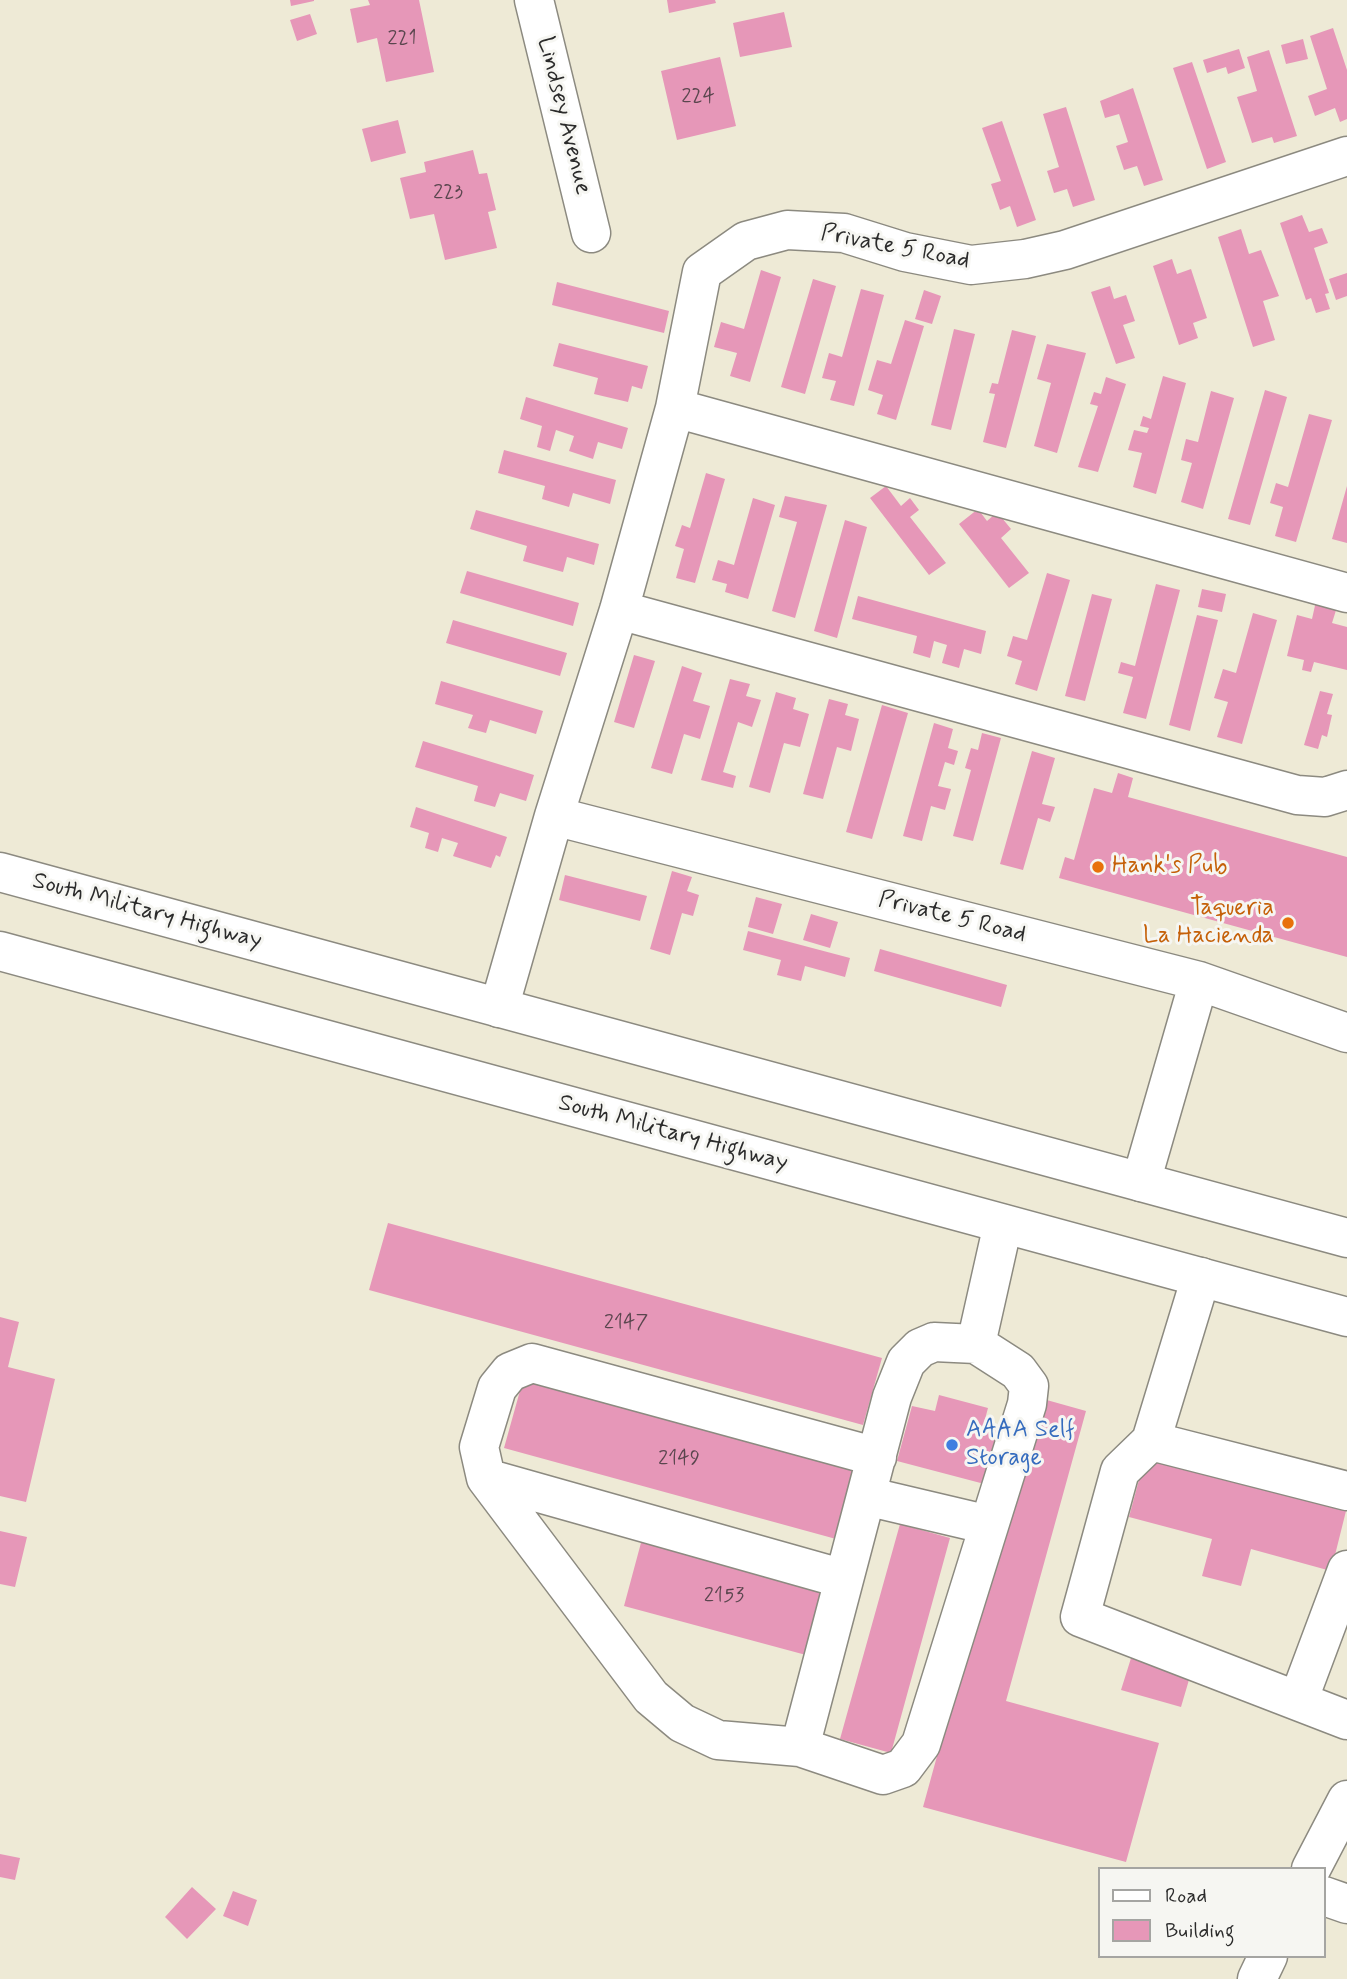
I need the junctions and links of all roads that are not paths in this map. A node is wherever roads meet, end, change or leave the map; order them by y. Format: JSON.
{"nodes":[{"id":1,"x":534,"y":0,"type":"edge"},
{"id":2,"x":1347,"y":156,"type":"edge"},
{"id":3,"x":592,"y":233,"type":"dead end"},
{"id":4,"x":675,"y":408,"type":"junction"},
{"id":5,"x":1347,"y":593,"type":"edge"},
{"id":6,"x":619,"y":610,"type":"junction"},
{"id":7,"x":1347,"y":789,"type":"edge"},
{"id":8,"x":554,"y":816,"type":"junction"},
{"id":9,"x":0,"y":872,"type":"edge"},
{"id":10,"x":0,"y":951,"type":"edge"},
{"id":11,"x":1199,"y":981,"type":"junction"},
{"id":12,"x":499,"y":1008,"type":"junction"},
{"id":13,"x":1347,"y":1033,"type":"edge"},
{"id":14,"x":1140,"y":1182,"type":"junction"},
{"id":15,"x":1003,"y":1224,"type":"junction"},
{"id":16,"x":1347,"y":1238,"type":"edge"},
{"id":17,"x":1200,"y":1277,"type":"junction"},
{"id":18,"x":1347,"y":1317,"type":"edge"},
{"id":19,"x":976,"y":1343,"type":"junction"},
{"id":20,"x":1151,"y":1441,"type":"junction"},
{"id":21,"x":877,"y":1457,"type":"junction"},
{"id":22,"x":486,"y":1478,"type":"junction"},
{"id":23,"x":1347,"y":1491,"type":"edge"},
{"id":24,"x":866,"y":1496,"type":"junction"},
{"id":25,"x":989,"y":1525,"type":"junction"},
{"id":26,"x":1347,"y":1570,"type":"edge"},
{"id":27,"x":844,"y":1579,"type":"junction"},
{"id":28,"x":1298,"y":1701,"type":"junction"},
{"id":29,"x":1347,"y":1720,"type":"edge"},
{"id":30,"x":800,"y":1746,"type":"junction"},
{"id":31,"x":1347,"y":1801,"type":"edge"},
{"id":32,"x":1312,"y":1867,"type":"edge"},
{"id":33,"x":1326,"y":1897,"type":"edge"},
{"id":34,"x":1347,"y":1904,"type":"edge"},
{"id":35,"x":1267,"y":1958,"type":"edge"},
{"id":36,"x":1258,"y":1979,"type":"edge"}],
"edges":[{"from":1,"to":3,"type":"main road","name":"Lindsey Avenue"},
{"from":2,"to":4,"type":"main road","name":"Private 5 Road"},
{"from":4,"to":5,"type":"main road"},
{"from":4,"to":6,"type":"main road","name":"Private 5 Road"},
{"from":6,"to":7,"type":"main road"},
{"from":6,"to":8,"type":"main road","name":"Private 5 Road"},
{"from":8,"to":11,"type":"main road","name":"Private 5 Road"},
{"from":8,"to":12,"type":"main road","name":"Private 5 Road"},
{"from":9,"to":12,"type":"main road","name":"South Military Highway"},
{"from":10,"to":15,"type":"main road","name":"South Military Highway"},
{"from":11,"to":13,"type":"main road","name":"Private 5 Road"},
{"from":11,"to":14,"type":"main road"},
{"from":12,"to":14,"type":"main road","name":"South Military Highway"},
{"from":14,"to":16,"type":"main road","name":"South Military Highway"},
{"from":15,"to":17,"type":"main road","name":"South Military Highway"},
{"from":15,"to":19,"type":"main road"},
{"from":17,"to":18,"type":"main road","name":"South Military Highway"},
{"from":17,"to":20,"type":"main road"},
{"from":19,"to":21,"type":"main road"},
{"from":19,"to":25,"type":"main road"},
{"from":20,"to":23,"type":"main road"},
{"from":20,"to":28,"type":"main road"},
{"from":21,"to":22,"type":"main road"},
{"from":21,"to":24,"type":"main road"},
{"from":22,"to":27,"type":"main road"},
{"from":22,"to":30,"type":"main road"},
{"from":24,"to":25,"type":"main road"},
{"from":24,"to":27,"type":"main road"},
{"from":25,"to":30,"type":"main road"},
{"from":26,"to":28,"type":"main road"},
{"from":27,"to":30,"type":"main road"},
{"from":28,"to":29,"type":"main road"},
{"from":31,"to":32,"type":"main road"},
{"from":33,"to":34,"type":"main road"},
{"from":35,"to":36,"type":"main road"}]}
